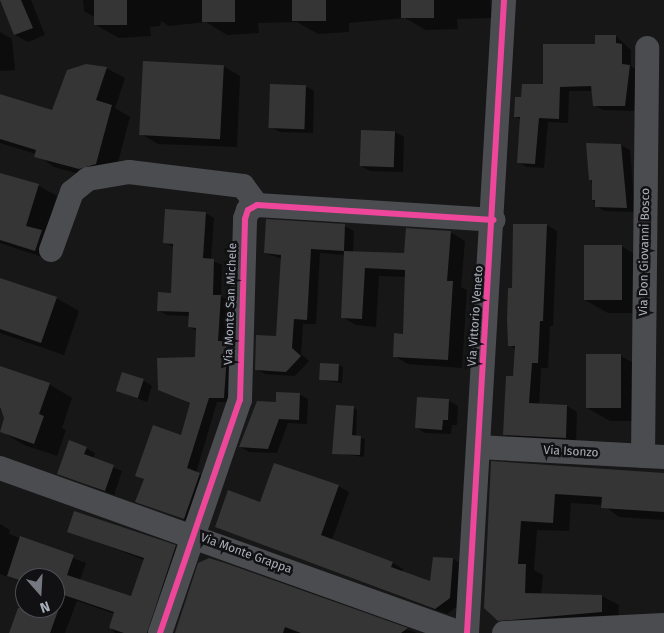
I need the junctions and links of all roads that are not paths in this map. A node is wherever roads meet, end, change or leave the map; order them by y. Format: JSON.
{"nodes":[{"id":1,"x":504,"y":0,"type":"edge"},
{"id":2,"x":647,"y":48,"type":"dead end"},
{"id":3,"x":257,"y":205,"type":"junction"},
{"id":4,"x":494,"y":220,"type":"junction"},
{"id":5,"x":51,"y":250,"type":"dead end"},
{"id":6,"x":478,"y":447,"type":"junction"},
{"id":7,"x":653,"y":457,"type":"edge"},
{"id":8,"x":0,"y":468,"type":"edge"},
{"id":9,"x":194,"y":535,"type":"junction"},
{"id":10,"x":664,"y":625,"type":"edge"},
{"id":11,"x":160,"y":633,"type":"edge"},
{"id":12,"x":462,"y":633,"type":"edge"},
{"id":13,"x":467,"y":633,"type":"edge"},
{"id":14,"x":504,"y":633,"type":"edge"}],
"edges":[{"from":1,"to":4,"type":"street","name":"Via Vittorio Veneto"},
{"from":2,"to":7,"type":"street","name":"Via Don Giovanni Bosco"},
{"from":3,"to":4,"type":"street"},
{"from":3,"to":5,"type":"street"},
{"from":3,"to":9,"type":"street","name":"Via Monte San Michele"},
{"from":4,"to":6,"type":"street","name":"Via Vittorio Veneto"},
{"from":6,"to":7,"type":"street","name":"Via Isonzo"},
{"from":6,"to":13,"type":"street","name":"Via Vittorio Veneto"},
{"from":8,"to":9,"type":"street","name":"Via Monte Grappa"},
{"from":9,"to":11,"type":"street","name":"Via Monte San Michele"},
{"from":9,"to":12,"type":"street","name":"Via Monte Grappa"},
{"from":10,"to":14,"type":"street"}]}
